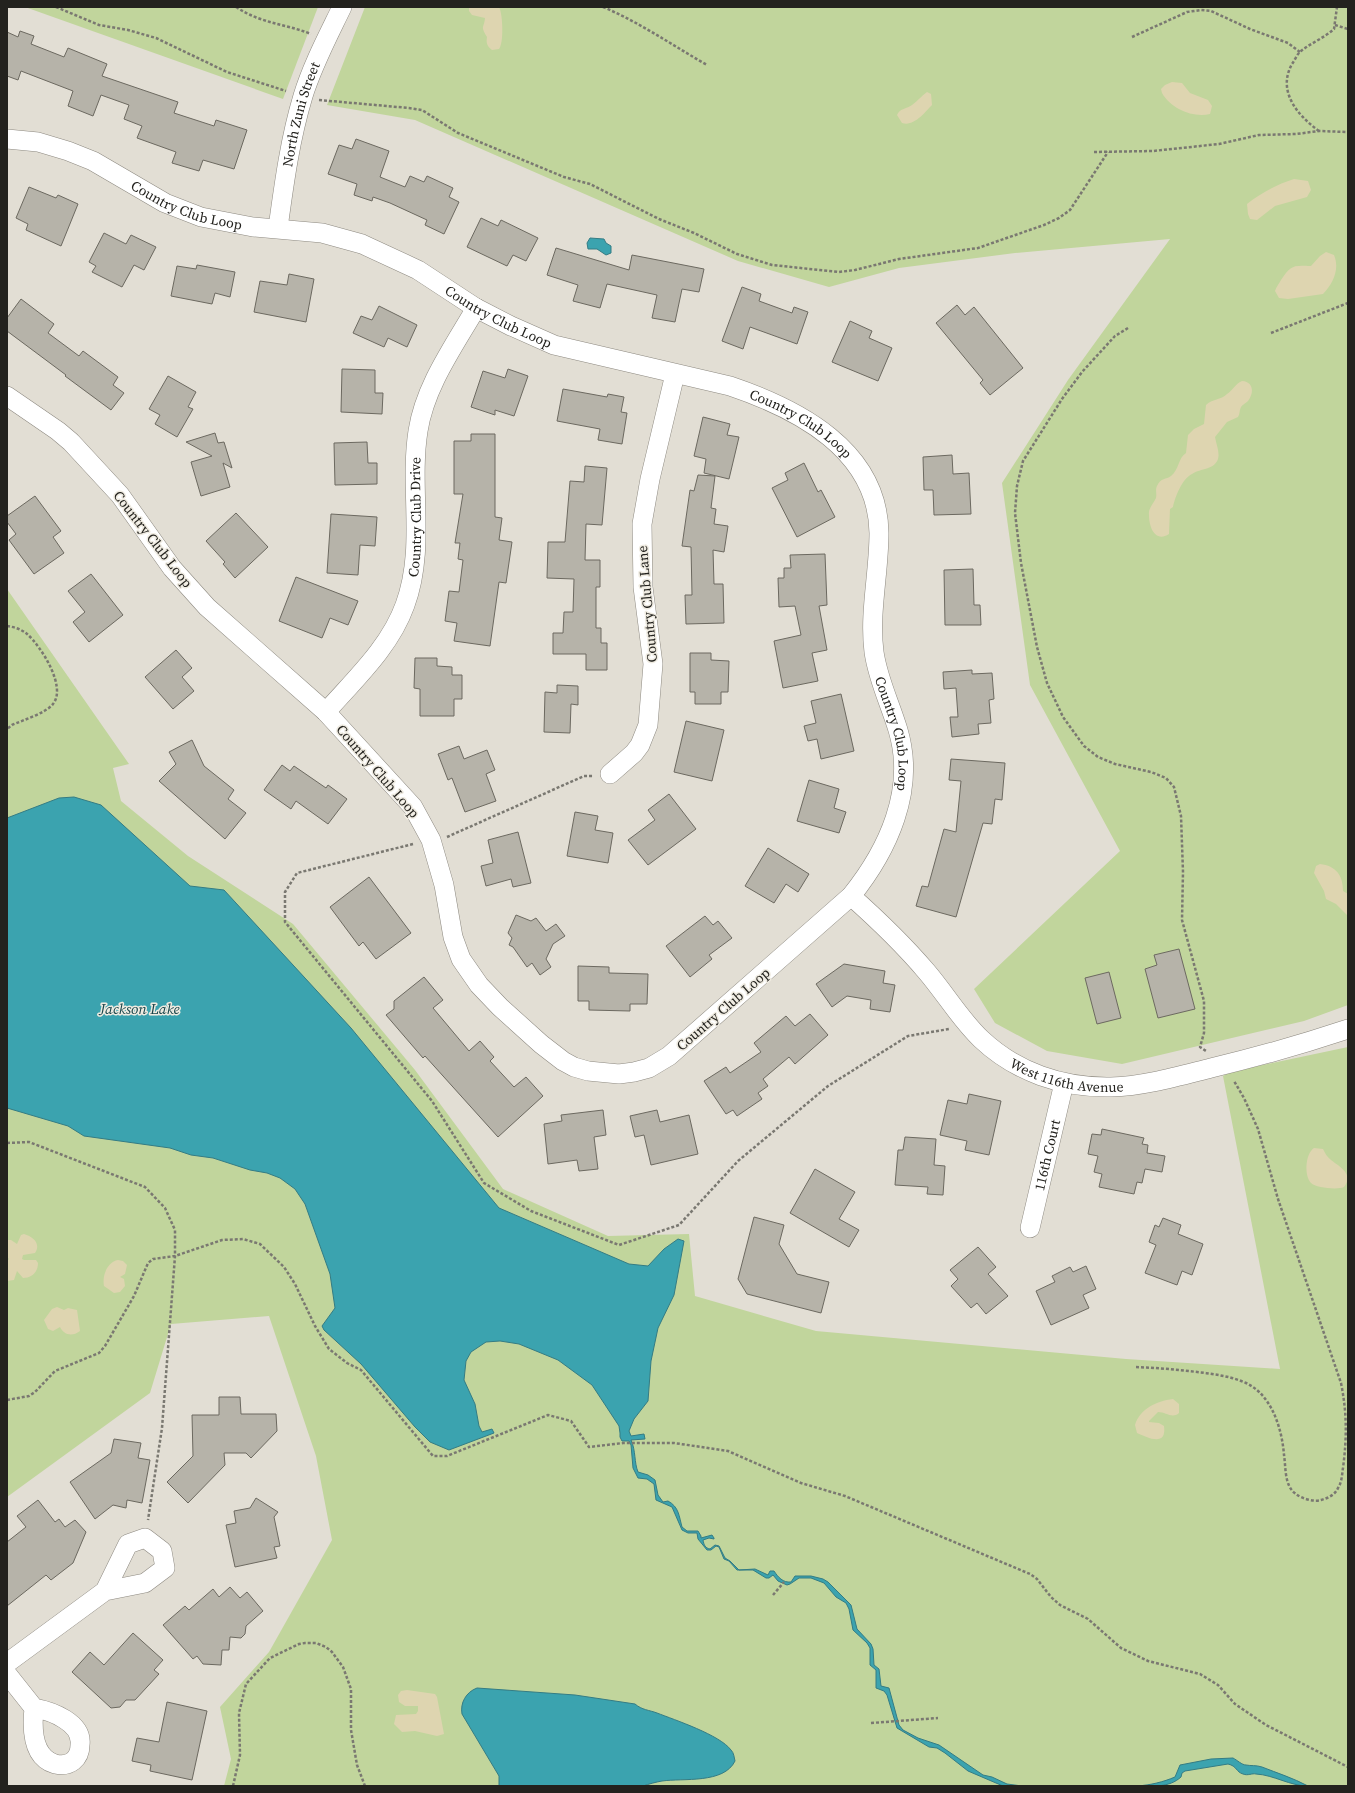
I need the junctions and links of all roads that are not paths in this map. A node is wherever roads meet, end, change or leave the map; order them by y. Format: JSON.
{"nodes":[{"id":1,"x":342,"y":7,"type":"edge"},
{"id":2,"x":7,"y":139,"type":"edge"},
{"id":3,"x":278,"y":228,"type":"junction"},
{"id":4,"x":476,"y":308,"type":"junction"},
{"id":5,"x":675,"y":374,"type":"junction"},
{"id":6,"x":7,"y":396,"type":"edge"},
{"id":7,"x":326,"y":712,"type":"junction"},
{"id":8,"x":610,"y":774,"type":"dead end"},
{"id":9,"x":852,"y":896,"type":"junction"},
{"id":10,"x":1348,"y":1030,"type":"edge"},
{"id":11,"x":1064,"y":1083,"type":"junction"},
{"id":12,"x":1030,"y":1228,"type":"dead end"},
{"id":13,"x":105,"y":1591,"type":"junction"},
{"id":14,"x":7,"y":1663,"type":"edge"},
{"id":15,"x":7,"y":1674,"type":"edge"},
{"id":16,"x":34,"y":1708,"type":"dead end"}],
"edges":[{"from":1,"to":3,"type":"street","name":"North Zuni Street"},
{"from":2,"to":3,"type":"street","name":"Country Club Loop"},
{"from":3,"to":4,"type":"street","name":"Country Club Loop"},
{"from":4,"to":5,"type":"street","name":"Country Club Loop"},
{"from":4,"to":7,"type":"street","name":"Country Club Drive"},
{"from":5,"to":8,"type":"street","name":"Country Club Lane"},
{"from":5,"to":9,"type":"street","name":"Country Club Loop"},
{"from":6,"to":7,"type":"street","name":"Country Club Loop"},
{"from":7,"to":9,"type":"street","name":"Country Club Loop"},
{"from":9,"to":11,"type":"street","name":"West 116th Avenue"},
{"from":10,"to":11,"type":"street","name":"West 116th Avenue"},
{"from":11,"to":12,"type":"street","name":"116th Court"},
{"from":13,"to":13,"type":"street"},
{"from":13,"to":14,"type":"street"},
{"from":15,"to":16,"type":"street"}]}
